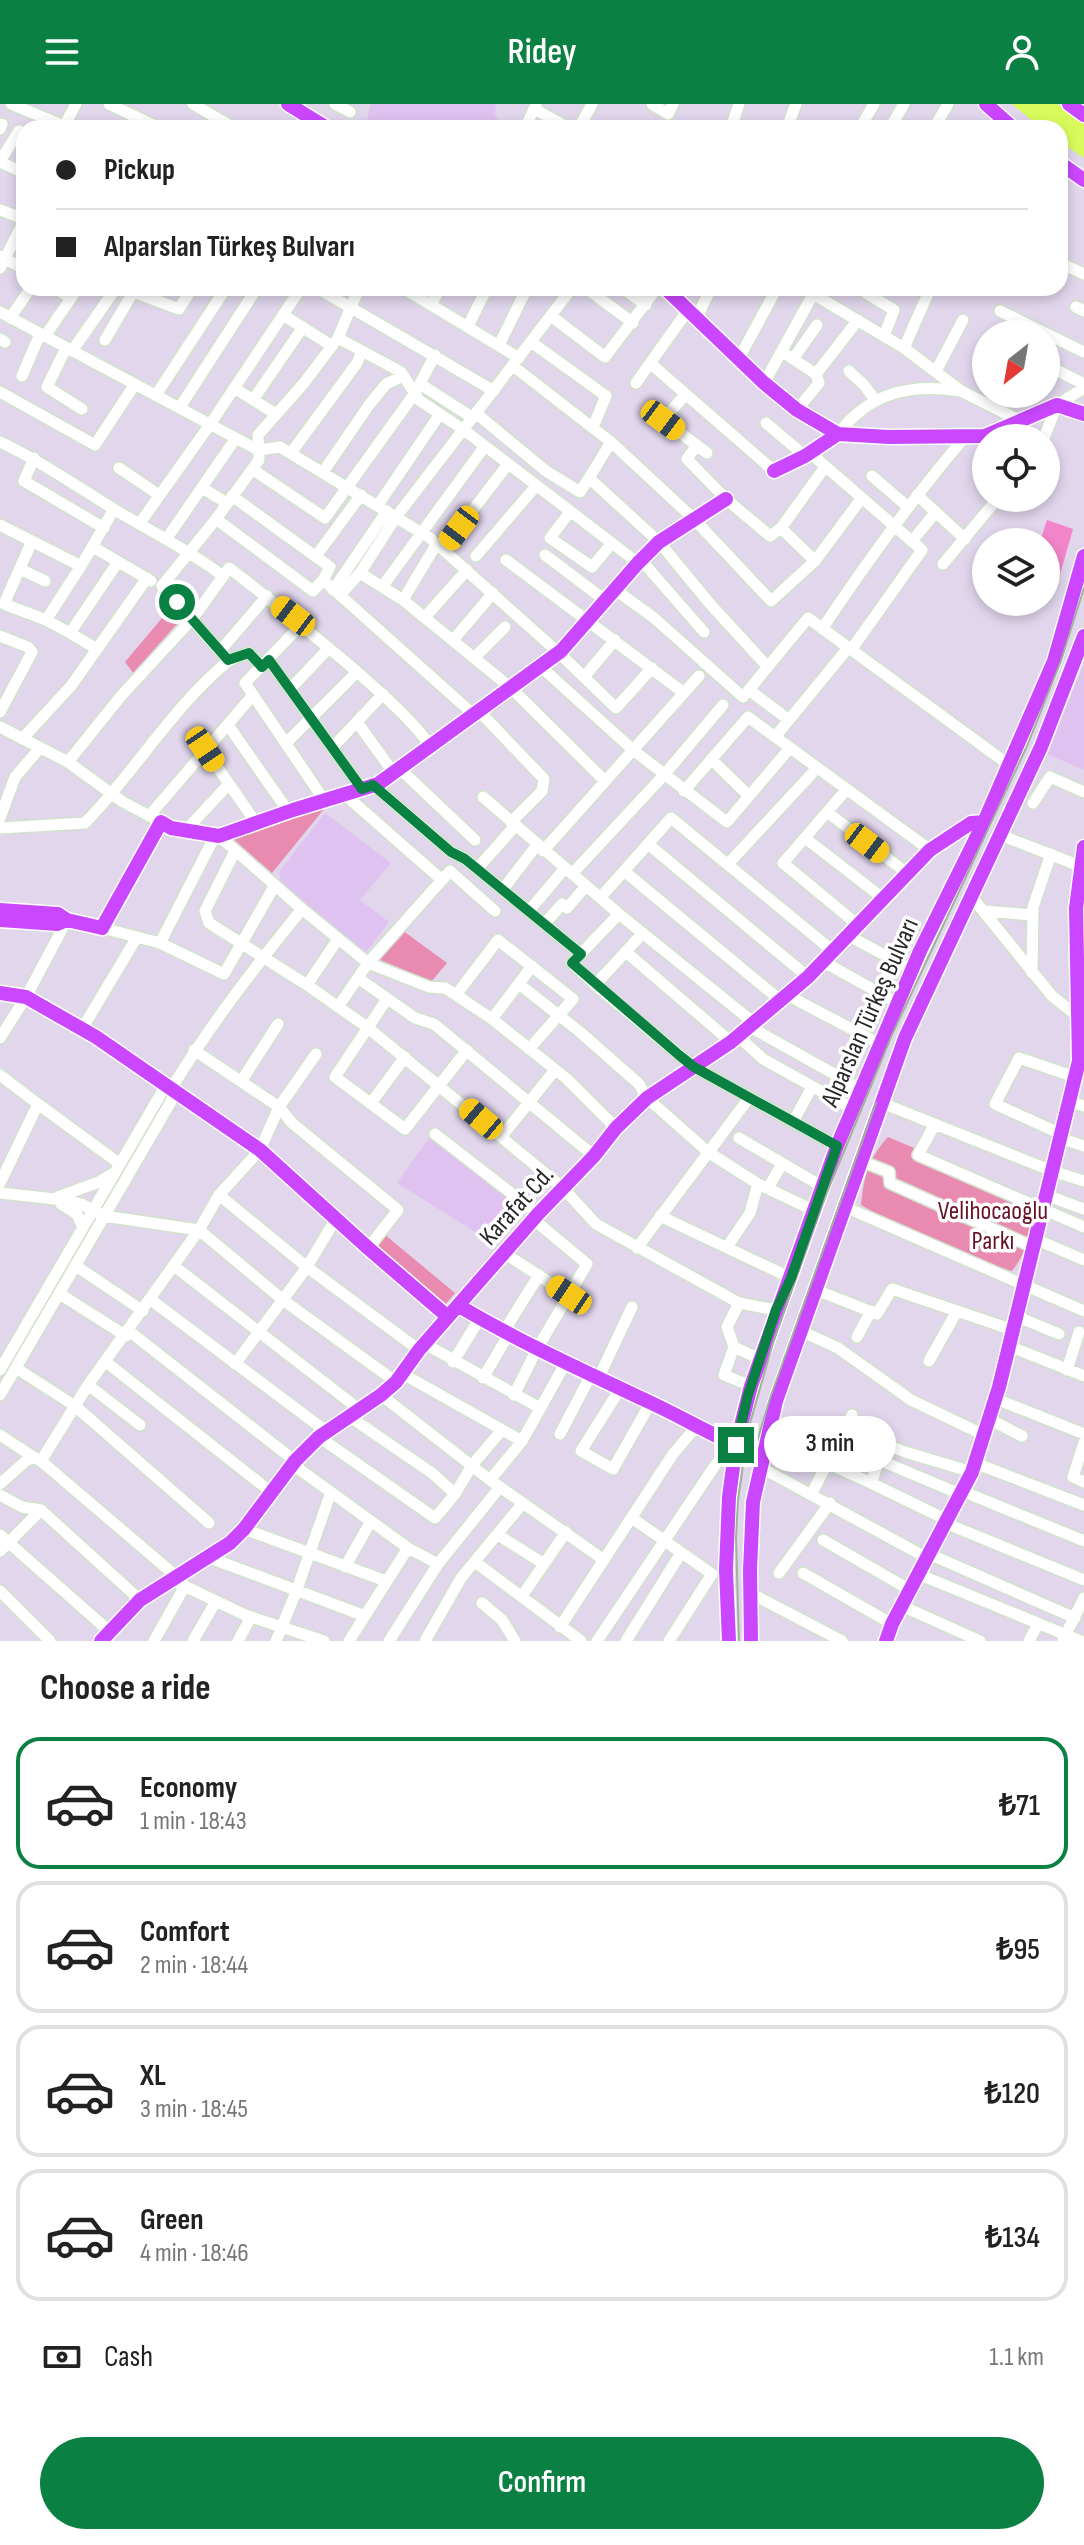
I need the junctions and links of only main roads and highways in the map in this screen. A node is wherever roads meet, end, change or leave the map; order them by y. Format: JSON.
{"nodes":[{"id":1,"x":986,"y":104,"type":"edge"},
{"id":2,"x":1069,"y":104,"type":"edge"},
{"id":3,"x":294,"y":105,"type":"edge"},
{"id":4,"x":1084,"y":115,"type":"edge"},
{"id":5,"x":314,"y":120,"type":"edge"},
{"id":6,"x":1004,"y":120,"type":"edge"},
{"id":7,"x":673,"y":296,"type":"edge"},
{"id":8,"x":1084,"y":414,"type":"edge"},
{"id":9,"x":838,"y":434,"type":"junction"},
{"id":10,"x":774,"y":471,"type":"road end"},
{"id":11,"x":726,"y":499,"type":"road end"},
{"id":12,"x":1084,"y":556,"type":"edge"},
{"id":13,"x":1084,"y":636,"type":"edge"},
{"id":14,"x":984,"y":822,"type":"junction"},
{"id":15,"x":1084,"y":850,"type":"edge"},
{"id":16,"x":1081,"y":884,"type":"edge"},
{"id":17,"x":0,"y":910,"type":"edge"},
{"id":18,"x":0,"y":920,"type":"edge"},
{"id":19,"x":67,"y":920,"type":"junction"},
{"id":20,"x":1080,"y":929,"type":"edge"},
{"id":21,"x":1081,"y":971,"type":"edge"},
{"id":22,"x":0,"y":993,"type":"edge"},
{"id":23,"x":1081,"y":1012,"type":"edge"},
{"id":24,"x":1082,"y":1046,"type":"edge"},
{"id":25,"x":1079,"y":1072,"type":"edge"},
{"id":26,"x":454,"y":1311,"type":"junction"},
{"id":27,"x":736,"y":1445,"type":"junction"},
{"id":28,"x":890,"y":1636,"type":"edge"},
{"id":29,"x":106,"y":1638,"type":"edge"},
{"id":30,"x":754,"y":1640,"type":"edge"},
{"id":31,"x":729,"y":1641,"type":"edge"}],
"edges":[{"from":1,"to":6,"type":"main road"},
{"from":2,"to":4,"type":"main road"},
{"from":3,"to":5,"type":"main road"},
{"from":7,"to":9,"type":"main road"},
{"from":8,"to":9,"type":"main road"},
{"from":9,"to":10,"type":"main road"},
{"from":11,"to":19,"type":"main road"},
{"from":12,"to":14,"type":"main road","name":"Alparslan Türkeş Bulvarı"},
{"from":13,"to":30,"type":"main road","name":"Alparslan Türkeş Bulvarı"},
{"from":14,"to":26,"type":"main road","name":"Karafat Cd."},
{"from":14,"to":27,"type":"main road","name":"Alparslan Türkeş Bulvarı"},
{"from":15,"to":16,"type":"main road"},
{"from":16,"to":20,"type":"main road"},
{"from":17,"to":19,"type":"main road"},
{"from":18,"to":19,"type":"main road"},
{"from":20,"to":21,"type":"main road"},
{"from":21,"to":23,"type":"main road"},
{"from":22,"to":26,"type":"main road"},
{"from":23,"to":24,"type":"main road"},
{"from":24,"to":25,"type":"main road"},
{"from":25,"to":28,"type":"main road"},
{"from":26,"to":27,"type":"main road"},
{"from":26,"to":29,"type":"main road","name":"Karafat Cd."},
{"from":27,"to":31,"type":"main road","name":"Alparslan Türkeş Bulvarı"}]}
